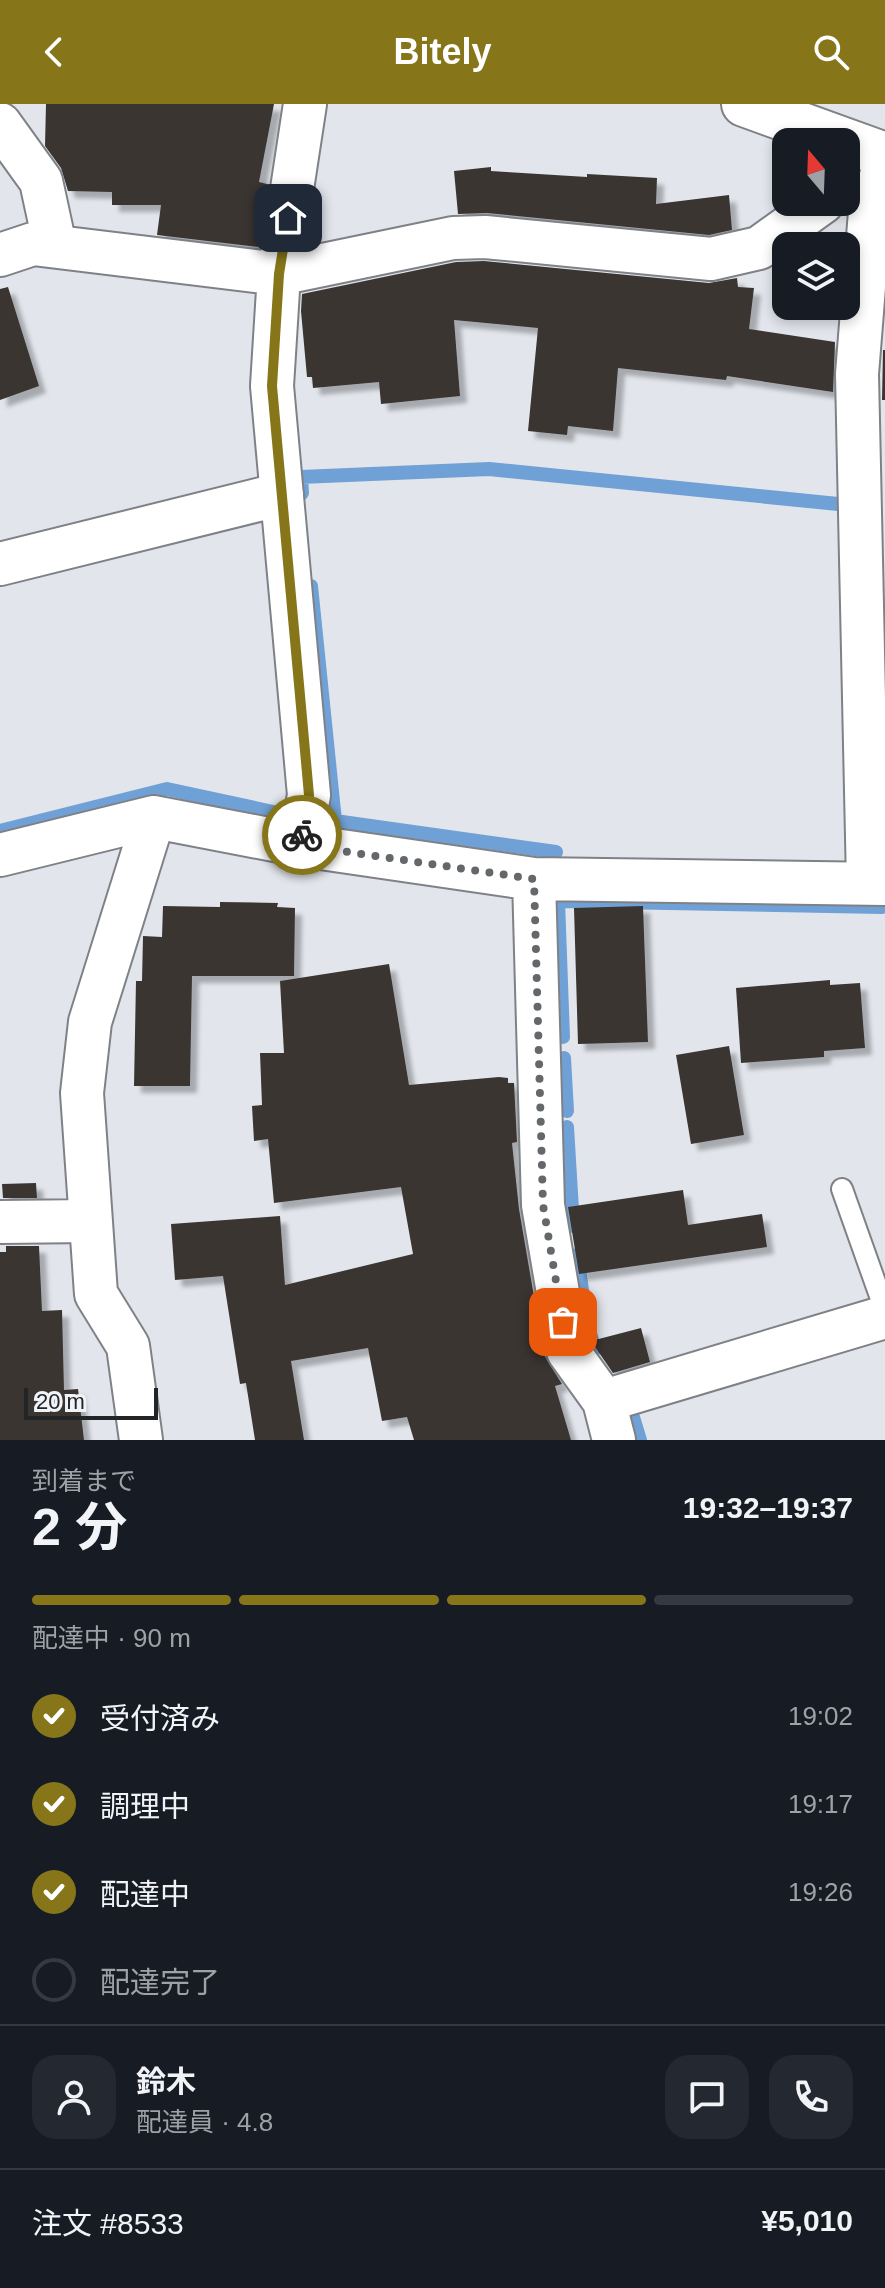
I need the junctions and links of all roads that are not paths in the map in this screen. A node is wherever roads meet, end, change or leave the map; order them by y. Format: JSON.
{"nodes":[{"id":1,"x":305,"y":104,"type":"edge"},
{"id":2,"x":744,"y":104,"type":"edge"},
{"id":3,"x":0,"y":124,"type":"edge"},
{"id":4,"x":885,"y":158,"type":"edge"},
{"id":5,"x":860,"y":175,"type":"edge"},
{"id":6,"x":804,"y":216,"type":"edge"},
{"id":7,"x":55,"y":246,"type":"junction"},
{"id":8,"x":0,"y":255,"type":"edge"},
{"id":9,"x":279,"y":274,"type":"junction"},
{"id":10,"x":282,"y":494,"type":"junction"},
{"id":11,"x":0,"y":564,"type":"edge"},
{"id":12,"x":873,"y":564,"type":"edge"},
{"id":13,"x":154,"y":817,"type":"junction"},
{"id":14,"x":300,"y":845,"type":"junction"},
{"id":15,"x":0,"y":855,"type":"edge"},
{"id":16,"x":534,"y":879,"type":"junction"},
{"id":17,"x":876,"y":883,"type":"edge"},
{"id":18,"x":842,"y":1189,"type":"dead end"},
{"id":19,"x":91,"y":1221,"type":"junction"},
{"id":20,"x":0,"y":1222,"type":"edge"},
{"id":21,"x":885,"y":1310,"type":"edge"},
{"id":22,"x":885,"y":1317,"type":"edge"},
{"id":23,"x":609,"y":1421,"type":"edge"},
{"id":24,"x":141,"y":1440,"type":"edge"}],
"edges":[{"from":1,"to":9,"type":"street"},
{"from":2,"to":4,"type":"main road"},
{"from":3,"to":7,"type":"street"},
{"from":4,"to":5,"type":"street"},
{"from":4,"to":12,"type":"street"},
{"from":6,"to":9,"type":"street"},
{"from":7,"to":8,"type":"street"},
{"from":7,"to":9,"type":"street"},
{"from":9,"to":10,"type":"street"},
{"from":10,"to":11,"type":"street"},
{"from":10,"to":14,"type":"street"},
{"from":12,"to":17,"type":"street"},
{"from":13,"to":14,"type":"street"},
{"from":13,"to":15,"type":"street"},
{"from":13,"to":19,"type":"street"},
{"from":14,"to":16,"type":"street"},
{"from":16,"to":17,"type":"street"},
{"from":16,"to":23,"type":"street"},
{"from":18,"to":21,"type":"lane"},
{"from":19,"to":20,"type":"street"},
{"from":19,"to":24,"type":"street"},
{"from":22,"to":23,"type":"street"}]}
